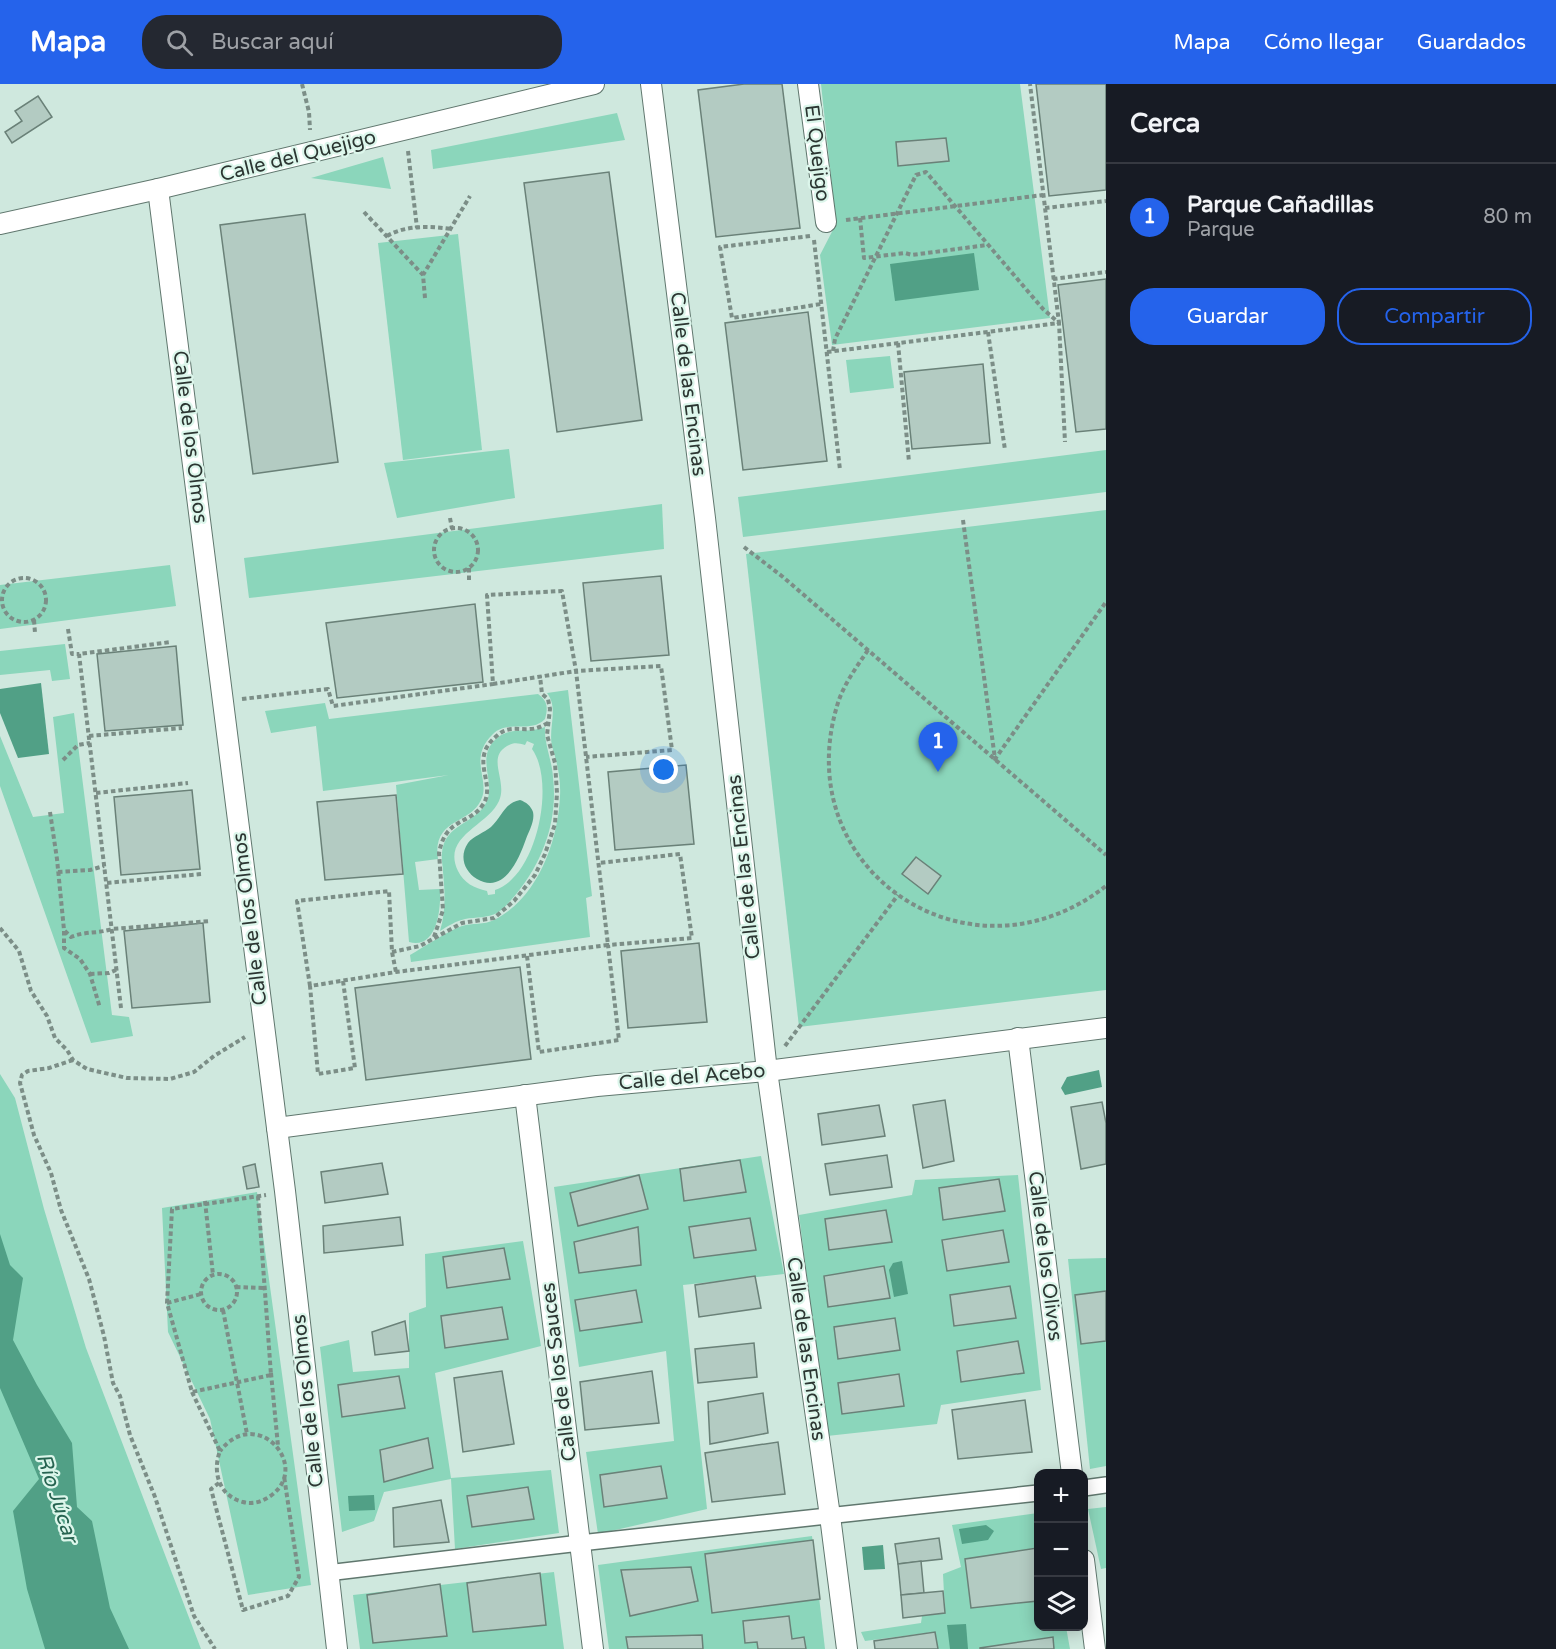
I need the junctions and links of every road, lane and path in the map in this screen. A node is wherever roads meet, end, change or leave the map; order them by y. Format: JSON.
{"nodes":[{"id":1,"x":302,"y":84,"type":"edge"},
{"id":2,"x":594,"y":84,"type":"edge"},
{"id":3,"x":651,"y":84,"type":"edge"},
{"id":4,"x":808,"y":84,"type":"edge"},
{"id":5,"x":1030,"y":84,"type":"edge"},
{"id":6,"x":405,"y":129,"type":"junction"},
{"id":7,"x":312,"y":152,"type":"junction"},
{"id":8,"x":158,"y":189,"type":"junction"},
{"id":9,"x":1043,"y":195,"type":"junction"},
{"id":10,"x":470,"y":196,"type":"dead end"},
{"id":11,"x":1106,"y":201,"type":"edge"},
{"id":12,"x":955,"y":206,"type":"junction"},
{"id":13,"x":1045,"y":208,"type":"junction"},
{"id":14,"x":364,"y":212,"type":"dead end"},
{"id":15,"x":897,"y":213,"type":"junction"},
{"id":16,"x":860,"y":218,"type":"junction"},
{"id":17,"x":0,"y":224,"type":"edge"},
{"id":18,"x":417,"y":228,"type":"junction"},
{"id":19,"x":451,"y":229,"type":"junction"},
{"id":20,"x":820,"y":229,"type":"junction"},
{"id":21,"x":387,"y":236,"type":"junction"},
{"id":22,"x":988,"y":245,"type":"junction"},
{"id":23,"x":876,"y":257,"type":"junction"},
{"id":24,"x":1106,"y":272,"type":"edge"},
{"id":25,"x":423,"y":275,"type":"junction"},
{"id":26,"x":1053,"y":279,"type":"junction"},
{"id":27,"x":425,"y":298,"type":"dead end"},
{"id":28,"x":821,"y":304,"type":"junction"},
{"id":29,"x":1059,"y":323,"type":"junction"},
{"id":30,"x":988,"y":332,"type":"junction"},
{"id":31,"x":898,"y":343,"type":"junction"},
{"id":32,"x":833,"y":351,"type":"junction"},
{"id":33,"x":827,"y":352,"type":"junction"},
{"id":34,"x":1065,"y":442,"type":"dead end"},
{"id":35,"x":1005,"y":450,"type":"dead end"},
{"id":36,"x":909,"y":462,"type":"dead end"},
{"id":37,"x":840,"y":470,"type":"dead end"},
{"id":38,"x":450,"y":518,"type":"dead end"},
{"id":39,"x":963,"y":520,"type":"dead end"},
{"id":40,"x":452,"y":529,"type":"junction"},
{"id":41,"x":744,"y":547,"type":"dead end"},
{"id":42,"x":469,"y":567,"type":"junction"},
{"id":43,"x":23,"y":571,"type":"dead end"},
{"id":44,"x":23,"y":578,"type":"junction"},
{"id":45,"x":469,"y":580,"type":"dead end"},
{"id":46,"x":1106,"y":602,"type":"edge"},
{"id":47,"x":1104,"y":610,"type":"edge"},
{"id":48,"x":34,"y":620,"type":"junction"},
{"id":49,"x":68,"y":629,"type":"dead end"},
{"id":50,"x":35,"y":633,"type":"dead end"},
{"id":51,"x":171,"y":642,"type":"dead end"},
{"id":52,"x":868,"y":650,"type":"junction"},
{"id":53,"x":79,"y":654,"type":"junction"},
{"id":54,"x":576,"y":671,"type":"junction"},
{"id":55,"x":540,"y":676,"type":"junction"},
{"id":56,"x":493,"y":684,"type":"junction"},
{"id":57,"x":223,"y":701,"type":"junction"},
{"id":58,"x":549,"y":722,"type":"junction"},
{"id":59,"x":182,"y":728,"type":"dead end"},
{"id":60,"x":89,"y":736,"type":"junction"},
{"id":61,"x":90,"y":743,"type":"junction"},
{"id":62,"x":586,"y":757,"type":"junction"},
{"id":63,"x":994,"y":759,"type":"junction"},
{"id":64,"x":63,"y":760,"type":"dead end"},
{"id":65,"x":188,"y":783,"type":"dead end"},
{"id":66,"x":96,"y":793,"type":"junction"},
{"id":67,"x":50,"y":812,"type":"dead end"},
{"id":68,"x":1106,"y":855,"type":"edge"},
{"id":69,"x":599,"y":863,"type":"junction"},
{"id":70,"x":104,"y":866,"type":"junction"},
{"id":71,"x":58,"y":872,"type":"junction"},
{"id":72,"x":201,"y":874,"type":"dead end"},
{"id":73,"x":106,"y":884,"type":"junction"},
{"id":74,"x":1106,"y":886,"type":"edge"},
{"id":75,"x":898,"y":895,"type":"junction"},
{"id":76,"x":210,"y":921,"type":"dead end"},
{"id":77,"x":0,"y":928,"type":"edge"},
{"id":78,"x":64,"y":930,"type":"junction"},
{"id":79,"x":112,"y":930,"type":"junction"},
{"id":80,"x":434,"y":938,"type":"junction"},
{"id":81,"x":609,"y":945,"type":"junction"},
{"id":82,"x":392,"y":952,"type":"junction"},
{"id":83,"x":527,"y":956,"type":"junction"},
{"id":84,"x":116,"y":970,"type":"junction"},
{"id":85,"x":396,"y":972,"type":"junction"},
{"id":86,"x":90,"y":974,"type":"junction"},
{"id":87,"x":343,"y":981,"type":"junction"},
{"id":88,"x":310,"y":986,"type":"junction"},
{"id":89,"x":100,"y":1008,"type":"dead end"},
{"id":90,"x":121,"y":1008,"type":"dead end"},
{"id":91,"x":263,"y":1028,"type":"junction"},
{"id":92,"x":1106,"y":1028,"type":"edge"},
{"id":93,"x":1018,"y":1038,"type":"junction"},
{"id":94,"x":73,"y":1060,"type":"junction"},
{"id":95,"x":767,"y":1071,"type":"junction"},
{"id":96,"x":525,"y":1095,"type":"junction"},
{"id":97,"x":277,"y":1128,"type":"junction"},
{"id":98,"x":205,"y":1202,"type":"junction"},
{"id":99,"x":213,"y":1275,"type":"junction"},
{"id":100,"x":236,"y":1287,"type":"junction"},
{"id":101,"x":265,"y":1288,"type":"junction"},
{"id":102,"x":201,"y":1294,"type":"junction"},
{"id":103,"x":167,"y":1303,"type":"junction"},
{"id":104,"x":223,"y":1310,"type":"junction"},
{"id":105,"x":271,"y":1372,"type":"junction"},
{"id":106,"x":237,"y":1383,"type":"junction"},
{"id":107,"x":192,"y":1392,"type":"junction"},
{"id":108,"x":247,"y":1434,"type":"junction"},
{"id":109,"x":278,"y":1446,"type":"junction"},
{"id":110,"x":220,"y":1451,"type":"junction"},
{"id":111,"x":1072,"y":1469,"type":"edge"},
{"id":112,"x":284,"y":1476,"type":"junction"},
{"id":113,"x":219,"y":1483,"type":"junction"},
{"id":114,"x":1106,"y":1485,"type":"edge"},
{"id":115,"x":1088,"y":1487,"type":"edge"},
{"id":116,"x":1034,"y":1493,"type":"edge"},
{"id":117,"x":830,"y":1516,"type":"junction"},
{"id":118,"x":580,"y":1543,"type":"junction"},
{"id":119,"x":327,"y":1573,"type":"junction"},
{"id":120,"x":1085,"y":1577,"type":"edge"},
{"id":121,"x":215,"y":1649,"type":"edge"},
{"id":122,"x":337,"y":1649,"type":"edge"},
{"id":123,"x":593,"y":1649,"type":"edge"},
{"id":124,"x":847,"y":1649,"type":"edge"},
{"id":125,"x":1095,"y":1649,"type":"edge"}],
"edges":[{"from":1,"to":7,"type":"path"},
{"from":2,"to":6,"type":"street","name":"Calle del Quejigo"},
{"from":3,"to":95,"type":"street","name":"Calle de las Encinas"},
{"from":4,"to":20,"type":"street","name":"El Quejigo"},
{"from":5,"to":9,"type":"path"},
{"from":6,"to":7,"type":"street","name":"Calle del Quejigo"},
{"from":6,"to":18,"type":"path"},
{"from":7,"to":8,"type":"street","name":"Calle del Quejigo"},
{"from":8,"to":17,"type":"street","name":"Calle del Quejigo"},
{"from":8,"to":57,"type":"street","name":"Calle de los Olmos"},
{"from":9,"to":12,"type":"path"},
{"from":9,"to":13,"type":"path"},
{"from":10,"to":19,"type":"path"},
{"from":11,"to":13,"type":"path"},
{"from":12,"to":15,"type":"path"},
{"from":12,"to":15,"type":"path"},
{"from":12,"to":22,"type":"path"},
{"from":13,"to":26,"type":"path"},
{"from":14,"to":21,"type":"path"},
{"from":15,"to":16,"type":"path"},
{"from":15,"to":23,"type":"path"},
{"from":16,"to":20,"type":"path"},
{"from":16,"to":23,"type":"path"},
{"from":18,"to":19,"type":"path"},
{"from":18,"to":21,"type":"path"},
{"from":19,"to":25,"type":"path"},
{"from":20,"to":28,"type":"path"},
{"from":20,"to":28,"type":"path"},
{"from":21,"to":25,"type":"path"},
{"from":22,"to":23,"type":"path"},
{"from":22,"to":29,"type":"path"},
{"from":23,"to":32,"type":"path"},
{"from":24,"to":26,"type":"path"},
{"from":25,"to":27,"type":"path"},
{"from":26,"to":29,"type":"path"},
{"from":28,"to":33,"type":"path"},
{"from":29,"to":30,"type":"path"},
{"from":29,"to":34,"type":"path"},
{"from":30,"to":31,"type":"path"},
{"from":30,"to":35,"type":"path"},
{"from":31,"to":32,"type":"path"},
{"from":31,"to":36,"type":"path"},
{"from":32,"to":33,"type":"path"},
{"from":33,"to":37,"type":"path"},
{"from":38,"to":40,"type":"path"},
{"from":39,"to":63,"type":"path"},
{"from":40,"to":42,"type":"path"},
{"from":40,"to":42,"type":"path"},
{"from":41,"to":52,"type":"path"},
{"from":42,"to":45,"type":"path"},
{"from":43,"to":44,"type":"path"},
{"from":44,"to":48,"type":"path"},
{"from":44,"to":48,"type":"path"},
{"from":46,"to":47,"type":"path"},
{"from":47,"to":63,"type":"path"},
{"from":48,"to":50,"type":"path"},
{"from":49,"to":53,"type":"path"},
{"from":51,"to":53,"type":"path"},
{"from":52,"to":63,"type":"path"},
{"from":52,"to":75,"type":"path"},
{"from":53,"to":60,"type":"path"},
{"from":54,"to":55,"type":"path"},
{"from":54,"to":56,"type":"path"},
{"from":54,"to":62,"type":"path"},
{"from":54,"to":62,"type":"path"},
{"from":55,"to":56,"type":"path"},
{"from":55,"to":58,"type":"path"},
{"from":56,"to":57,"type":"path"},
{"from":57,"to":91,"type":"street","name":"Calle de los Olmos"},
{"from":58,"to":80,"type":"path"},
{"from":58,"to":80,"type":"path"},
{"from":59,"to":60,"type":"path"},
{"from":60,"to":61,"type":"path"},
{"from":61,"to":64,"type":"path"},
{"from":61,"to":66,"type":"path"},
{"from":62,"to":69,"type":"path"},
{"from":63,"to":68,"type":"path"},
{"from":65,"to":66,"type":"path"},
{"from":66,"to":70,"type":"path"},
{"from":67,"to":71,"type":"path"},
{"from":69,"to":81,"type":"path"},
{"from":69,"to":81,"type":"path"},
{"from":70,"to":71,"type":"path"},
{"from":70,"to":73,"type":"path"},
{"from":71,"to":78,"type":"path"},
{"from":72,"to":73,"type":"path"},
{"from":73,"to":79,"type":"path"},
{"from":74,"to":75,"type":"path"},
{"from":75,"to":95,"type":"path"},
{"from":76,"to":79,"type":"path"},
{"from":77,"to":94,"type":"path"},
{"from":78,"to":79,"type":"path"},
{"from":78,"to":86,"type":"path"},
{"from":79,"to":84,"type":"path"},
{"from":80,"to":82,"type":"path"},
{"from":81,"to":83,"type":"path"},
{"from":81,"to":83,"type":"path"},
{"from":82,"to":85,"type":"path"},
{"from":82,"to":88,"type":"path"},
{"from":83,"to":85,"type":"path"},
{"from":84,"to":86,"type":"path"},
{"from":84,"to":90,"type":"path"},
{"from":85,"to":87,"type":"path"},
{"from":86,"to":89,"type":"path"},
{"from":87,"to":88,"type":"path"},
{"from":87,"to":88,"type":"path"},
{"from":91,"to":94,"type":"path"},
{"from":91,"to":97,"type":"street","name":"Calle de los Olmos"},
{"from":92,"to":93,"type":"street","name":"Calle del Acebo"},
{"from":93,"to":95,"type":"street","name":"Calle del Acebo"},
{"from":93,"to":111,"type":"street","name":"Calle de los Olivos"},
{"from":94,"to":121,"type":"path"},
{"from":95,"to":96,"type":"street","name":"Calle del Acebo"},
{"from":95,"to":117,"type":"street","name":"Calle de las Encinas"},
{"from":96,"to":97,"type":"street","name":"Calle del Acebo"},
{"from":96,"to":118,"type":"street","name":"Calle de los Sauces"},
{"from":97,"to":119,"type":"street","name":"Calle de los Olmos"},
{"from":98,"to":99,"type":"path"},
{"from":98,"to":101,"type":"path"},
{"from":98,"to":103,"type":"path"},
{"from":99,"to":100,"type":"path"},
{"from":99,"to":102,"type":"path"},
{"from":100,"to":101,"type":"path"},
{"from":100,"to":104,"type":"path"},
{"from":101,"to":105,"type":"path"},
{"from":102,"to":103,"type":"path"},
{"from":102,"to":104,"type":"path"},
{"from":103,"to":107,"type":"path"},
{"from":104,"to":106,"type":"path"},
{"from":105,"to":106,"type":"path"},
{"from":105,"to":109,"type":"path"},
{"from":106,"to":107,"type":"path"},
{"from":106,"to":108,"type":"path"},
{"from":107,"to":110,"type":"path"},
{"from":108,"to":109,"type":"path"},
{"from":108,"to":110,"type":"path"},
{"from":109,"to":112,"type":"path"},
{"from":110,"to":113,"type":"path"},
{"from":112,"to":113,"type":"path"},
{"from":112,"to":113,"type":"path"},
{"from":114,"to":115,"type":"street"},
{"from":116,"to":117,"type":"street"},
{"from":117,"to":118,"type":"street"},
{"from":117,"to":124,"type":"street","name":"Calle de las Encinas"},
{"from":118,"to":119,"type":"street"},
{"from":118,"to":123,"type":"street","name":"Calle de los Sauces"},
{"from":119,"to":122,"type":"street","name":"Calle de los Olmos"},
{"from":120,"to":125,"type":"street"}]}
